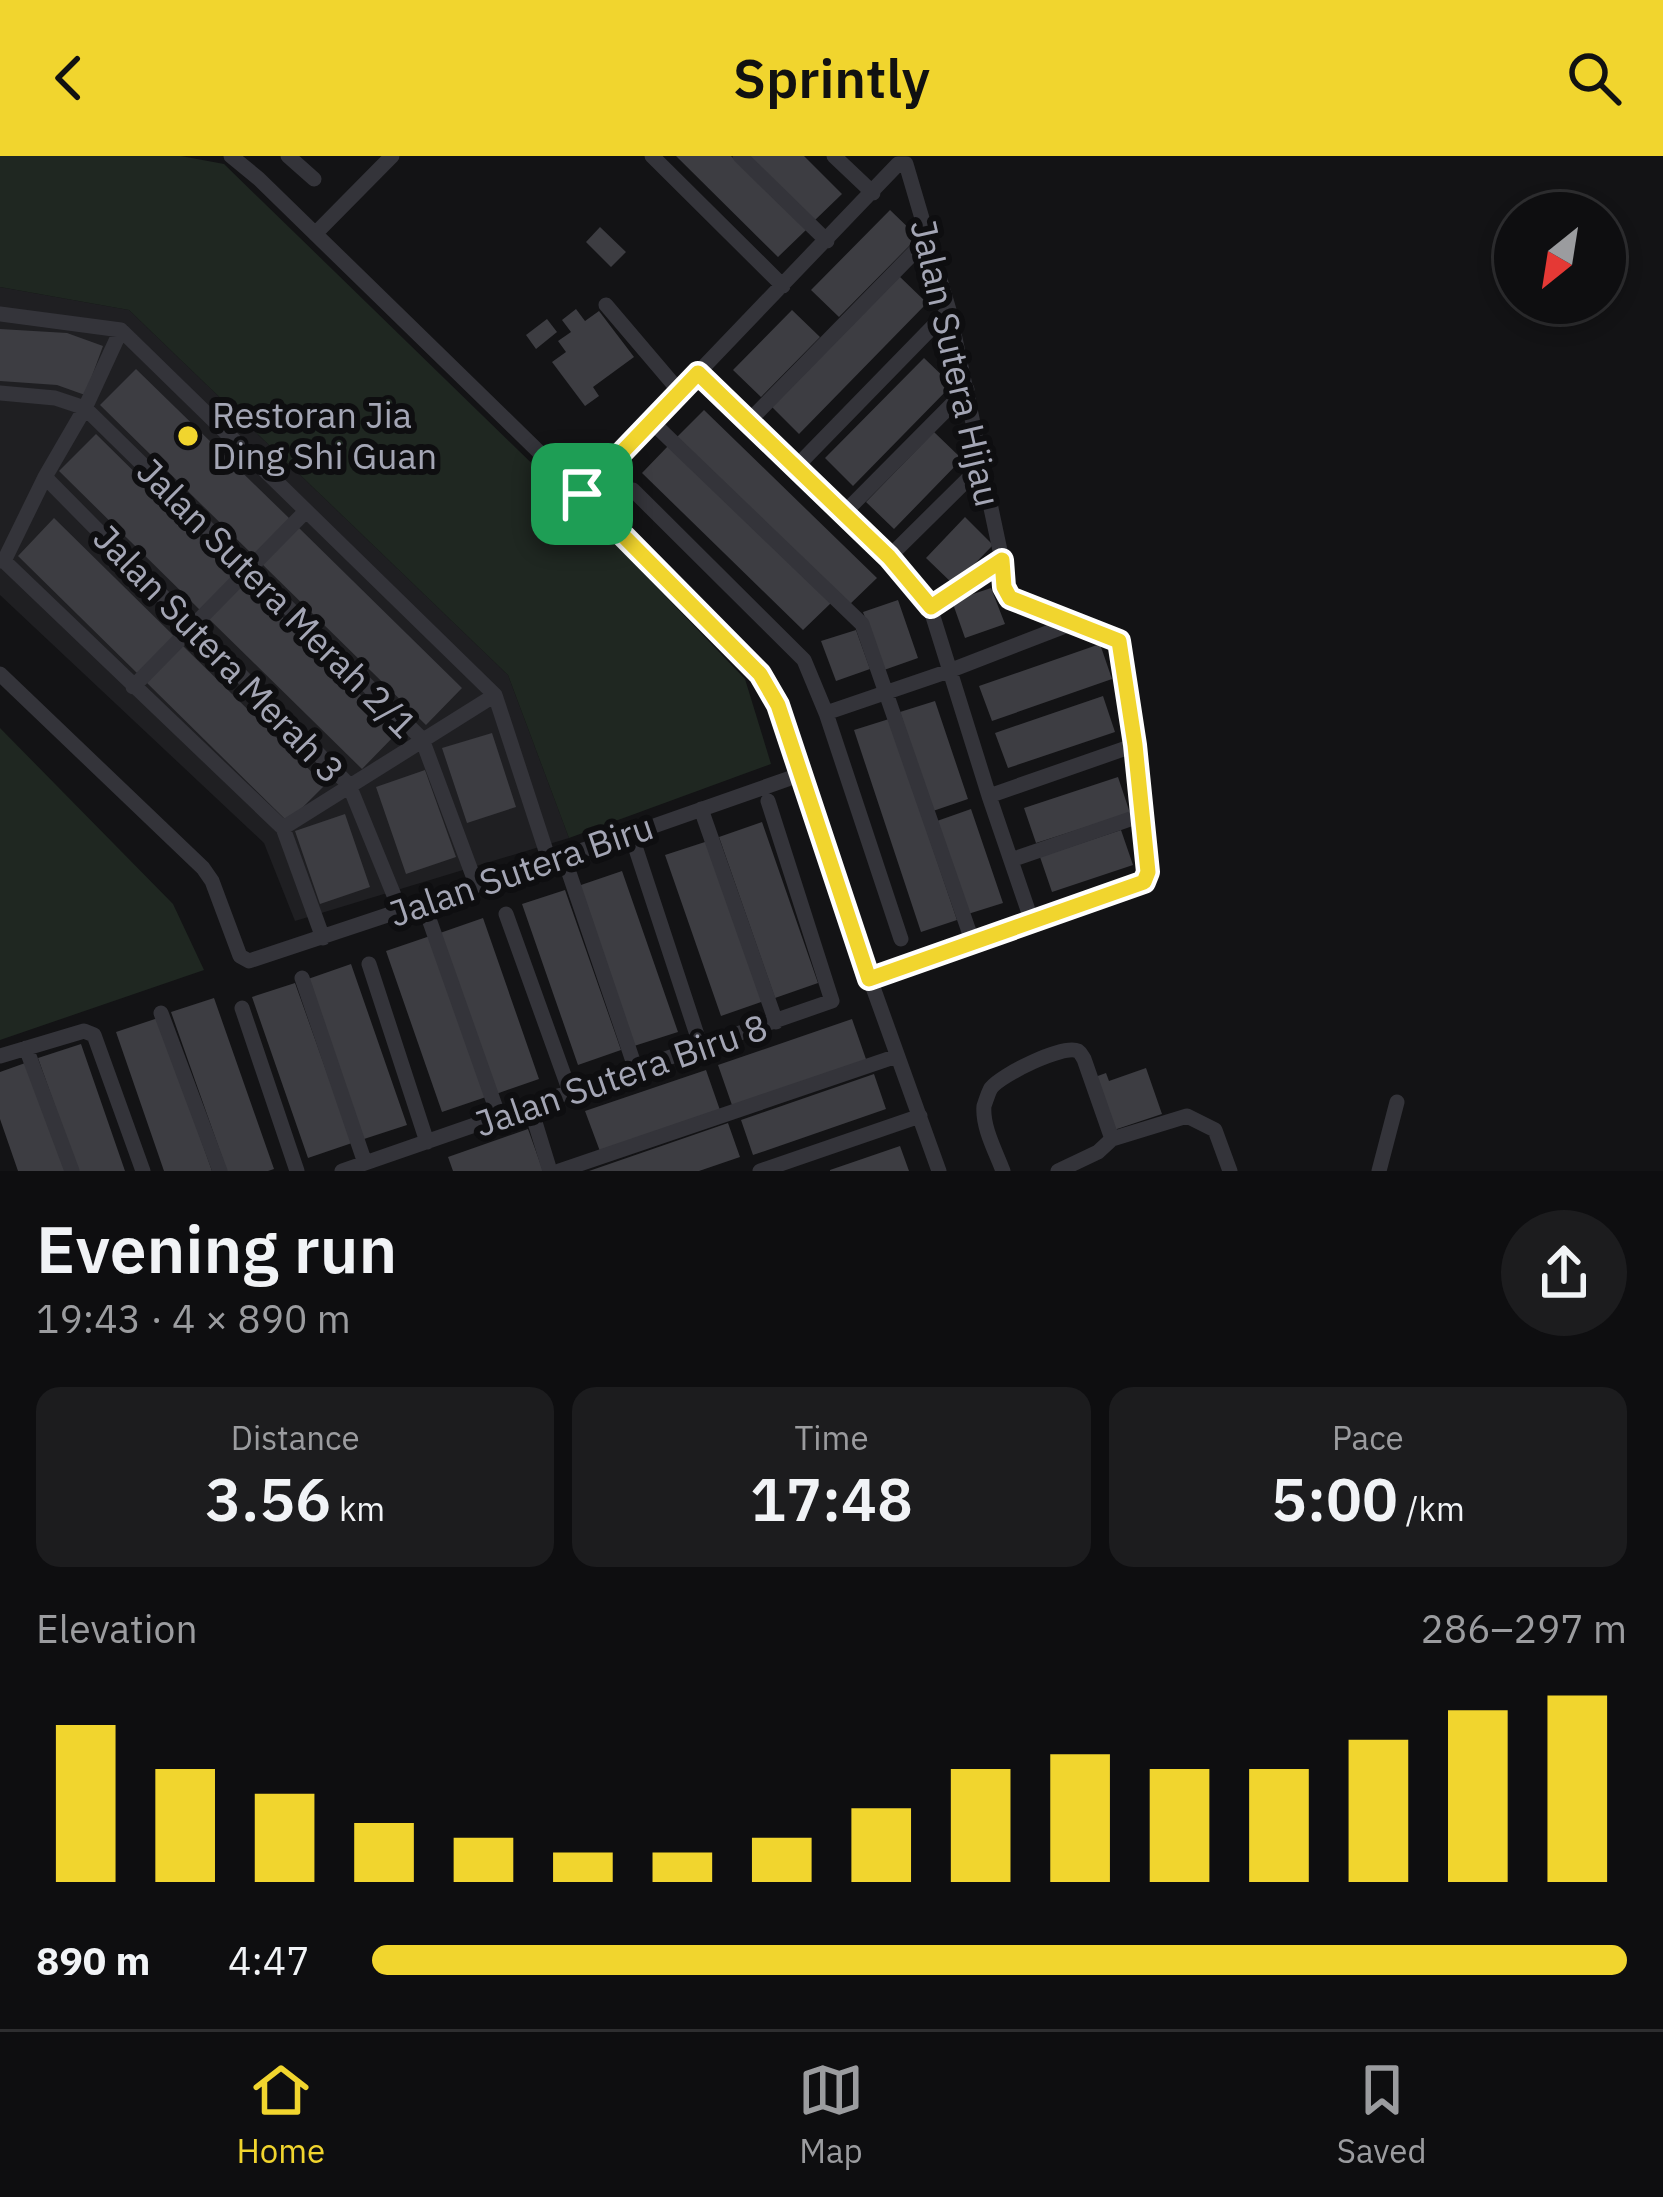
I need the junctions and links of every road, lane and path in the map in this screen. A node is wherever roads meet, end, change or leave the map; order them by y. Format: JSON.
{"nodes":[{"id":1,"x":232,"y":156,"type":"edge"},
{"id":2,"x":288,"y":156,"type":"edge"},
{"id":3,"x":652,"y":156,"type":"edge"},
{"id":4,"x":740,"y":156,"type":"edge"},
{"id":5,"x":834,"y":156,"type":"edge"},
{"id":6,"x":385,"y":158,"type":"edge"},
{"id":7,"x":314,"y":179,"type":"dead end"},
{"id":8,"x":873,"y":193,"type":"junction"},
{"id":9,"x":315,"y":234,"type":"junction"},
{"id":10,"x":928,"y":238,"type":"junction"},
{"id":11,"x":827,"y":241,"type":"junction"},
{"id":12,"x":783,"y":286,"type":"junction"},
{"id":13,"x":606,"y":305,"type":"dead end"},
{"id":14,"x":949,"y":310,"type":"junction"},
{"id":15,"x":0,"y":314,"type":"edge"},
{"id":16,"x":121,"y":330,"type":"junction"},
{"id":17,"x":698,"y":373,"type":"junction"},
{"id":18,"x":967,"y":389,"type":"junction"},
{"id":19,"x":680,"y":392,"type":"junction"},
{"id":20,"x":0,"y":393,"type":"edge"},
{"id":21,"x":86,"y":408,"type":"junction"},
{"id":22,"x":652,"y":422,"type":"junction"},
{"id":23,"x":748,"y":422,"type":"junction"},
{"id":24,"x":982,"y":465,"type":"junction"},
{"id":25,"x":796,"y":467,"type":"junction"},
{"id":26,"x":45,"y":477,"type":"junction"},
{"id":27,"x":633,"y":490,"type":"dead end"},
{"id":28,"x":582,"y":494,"type":"junction"},
{"id":29,"x":306,"y":511,"type":"junction"},
{"id":30,"x":844,"y":513,"type":"junction"},
{"id":31,"x":889,"y":557,"type":"junction"},
{"id":32,"x":1002,"y":560,"type":"junction"},
{"id":33,"x":2,"y":561,"type":"edge"},
{"id":34,"x":248,"y":569,"type":"junction"},
{"id":35,"x":931,"y":607,"type":"junction"},
{"id":36,"x":1073,"y":623,"type":"junction"},
{"id":37,"x":193,"y":626,"type":"junction"},
{"id":38,"x":949,"y":671,"type":"junction"},
{"id":39,"x":0,"y":674,"type":"edge"},
{"id":40,"x":133,"y":687,"type":"junction"},
{"id":41,"x":886,"y":693,"type":"junction"},
{"id":42,"x":495,"y":695,"type":"junction"},
{"id":43,"x":826,"y":713,"type":"junction"},
{"id":44,"x":422,"y":739,"type":"junction"},
{"id":45,"x":1135,"y":745,"type":"junction"},
{"id":46,"x":802,"y":774,"type":"junction"},
{"id":47,"x":349,"y":785,"type":"junction"},
{"id":48,"x":989,"y":796,"type":"junction"},
{"id":49,"x":768,"y":801,"type":"dead end"},
{"id":50,"x":701,"y":809,"type":"junction"},
{"id":51,"x":1142,"y":815,"type":"junction"},
{"id":52,"x":283,"y":827,"type":"junction"},
{"id":53,"x":631,"y":834,"type":"junction"},
{"id":54,"x":556,"y":858,"type":"junction"},
{"id":55,"x":1011,"y":860,"type":"junction"},
{"id":56,"x":476,"y":884,"type":"junction"},
{"id":57,"x":423,"y":902,"type":"junction"},
{"id":58,"x":400,"y":910,"type":"junction"},
{"id":59,"x":506,"y":914,"type":"dead end"},
{"id":60,"x":1032,"y":922,"type":"junction"},
{"id":61,"x":323,"y":938,"type":"junction"},
{"id":62,"x":902,"y":939,"type":"dead end"},
{"id":63,"x":973,"y":943,"type":"junction"},
{"id":64,"x":369,"y":964,"type":"dead end"},
{"id":65,"x":302,"y":978,"type":"dead end"},
{"id":66,"x":869,"y":979,"type":"junction"},
{"id":67,"x":242,"y":1008,"type":"dead end"},
{"id":68,"x":161,"y":1012,"type":"dead end"},
{"id":69,"x":776,"y":1022,"type":"junction"},
{"id":70,"x":26,"y":1048,"type":"junction"},
{"id":71,"x":701,"y":1048,"type":"junction"},
{"id":72,"x":0,"y":1056,"type":"edge"},
{"id":73,"x":897,"y":1056,"type":"junction"},
{"id":74,"x":636,"y":1070,"type":"junction"},
{"id":75,"x":570,"y":1093,"type":"junction"},
{"id":76,"x":1397,"y":1102,"type":"dead end"},
{"id":77,"x":530,"y":1106,"type":"junction"},
{"id":78,"x":920,"y":1116,"type":"junction"},
{"id":79,"x":500,"y":1117,"type":"junction"},
{"id":80,"x":1112,"y":1139,"type":"junction"},
{"id":81,"x":428,"y":1142,"type":"junction"},
{"id":82,"x":365,"y":1163,"type":"junction"},
{"id":83,"x":72,"y":1171,"type":"edge"},
{"id":84,"x":142,"y":1171,"type":"edge"},
{"id":85,"x":220,"y":1171,"type":"edge"},
{"id":86,"x":297,"y":1171,"type":"edge"},
{"id":87,"x":342,"y":1171,"type":"edge"},
{"id":88,"x":555,"y":1171,"type":"edge"},
{"id":89,"x":760,"y":1171,"type":"edge"},
{"id":90,"x":939,"y":1171,"type":"edge"},
{"id":91,"x":1003,"y":1171,"type":"edge"},
{"id":92,"x":1058,"y":1171,"type":"edge"},
{"id":93,"x":1231,"y":1171,"type":"edge"},
{"id":94,"x":1379,"y":1171,"type":"edge"}],
"edges":[{"from":1,"to":9,"type":"street"},
{"from":2,"to":7,"type":"street"},
{"from":3,"to":12,"type":"street"},
{"from":4,"to":11,"type":"street"},
{"from":5,"to":8,"type":"street","name":"Jalan Sutera Hijau"},
{"from":6,"to":9,"type":"street"},
{"from":8,"to":10,"type":"street","name":"Jalan Sutera Hijau"},
{"from":8,"to":11,"type":"street"},
{"from":9,"to":28,"type":"street"},
{"from":10,"to":14,"type":"street","name":"Jalan Sutera Hijau"},
{"from":10,"to":23,"type":"street"},
{"from":11,"to":12,"type":"street"},
{"from":12,"to":17,"type":"street"},
{"from":13,"to":19,"type":"street"},
{"from":14,"to":18,"type":"street","name":"Jalan Sutera Hijau"},
{"from":14,"to":25,"type":"street"},
{"from":15,"to":16,"type":"street"},
{"from":16,"to":21,"type":"street"},
{"from":16,"to":29,"type":"street"},
{"from":17,"to":19,"type":"street"},
{"from":17,"to":23,"type":"street"},
{"from":18,"to":24,"type":"street","name":"Jalan Sutera Hijau"},
{"from":18,"to":30,"type":"street"},
{"from":19,"to":22,"type":"street"},
{"from":20,"to":21,"type":"street"},
{"from":21,"to":26,"type":"street"},
{"from":21,"to":34,"type":"street","name":"Jalan Sutera Merah 2/1"},
{"from":22,"to":28,"type":"street"},
{"from":22,"to":41,"type":"street"},
{"from":23,"to":25,"type":"street"},
{"from":24,"to":31,"type":"street"},
{"from":24,"to":32,"type":"street","name":"Jalan Sutera Hijau"},
{"from":25,"to":30,"type":"street"},
{"from":26,"to":33,"type":"street"},
{"from":26,"to":37,"type":"street","name":"Jalan Sutera Merah 3"},
{"from":27,"to":43,"type":"street"},
{"from":28,"to":46,"type":"street"},
{"from":29,"to":34,"type":"street"},
{"from":29,"to":42,"type":"street"},
{"from":30,"to":31,"type":"street"},
{"from":31,"to":35,"type":"street"},
{"from":32,"to":35,"type":"street"},
{"from":32,"to":36,"type":"street","name":"Jalan Sutera Hijau"},
{"from":33,"to":40,"type":"street"},
{"from":34,"to":37,"type":"street"},
{"from":34,"to":44,"type":"street","name":"Jalan Sutera Merah 2/1"},
{"from":35,"to":38,"type":"street"},
{"from":36,"to":38,"type":"street"},
{"from":36,"to":45,"type":"street","name":"Jalan Sutera Hijau"},
{"from":37,"to":40,"type":"street"},
{"from":37,"to":47,"type":"street","name":"Jalan Sutera Merah 3"},
{"from":38,"to":41,"type":"street"},
{"from":38,"to":48,"type":"street"},
{"from":39,"to":61,"type":"street","name":"Jalan Sutera Biru"},
{"from":40,"to":52,"type":"street"},
{"from":41,"to":43,"type":"street"},
{"from":41,"to":63,"type":"street"},
{"from":42,"to":44,"type":"street"},
{"from":42,"to":54,"type":"street"},
{"from":43,"to":62,"type":"street"},
{"from":44,"to":47,"type":"street"},
{"from":44,"to":56,"type":"street","name":"Jalan Sutera Merah 2/1"},
{"from":45,"to":48,"type":"street"},
{"from":45,"to":51,"type":"street","name":"Jalan Sutera Hijau"},
{"from":46,"to":50,"type":"street","name":"Jalan Sutera Biru"},
{"from":46,"to":66,"type":"street"},
{"from":47,"to":52,"type":"street"},
{"from":47,"to":58,"type":"street","name":"Jalan Sutera Merah 3"},
{"from":48,"to":55,"type":"street"},
{"from":49,"to":69,"type":"street","name":"Jalan Sutera Biru 8"},
{"from":50,"to":53,"type":"street","name":"Jalan Sutera Biru"},
{"from":50,"to":69,"type":"street"},
{"from":51,"to":55,"type":"street"},
{"from":51,"to":60,"type":"street","name":"Jalan Sutera Hijau"},
{"from":52,"to":61,"type":"street"},
{"from":53,"to":54,"type":"street","name":"Jalan Sutera Biru"},
{"from":53,"to":71,"type":"street"},
{"from":54,"to":56,"type":"street","name":"Jalan Sutera Biru"},
{"from":54,"to":74,"type":"street"},
{"from":55,"to":60,"type":"street"},
{"from":56,"to":57,"type":"street","name":"Jalan Sutera Biru"},
{"from":57,"to":58,"type":"street","name":"Jalan Sutera Biru"},
{"from":57,"to":79,"type":"street"},
{"from":58,"to":61,"type":"street","name":"Jalan Sutera Biru"},
{"from":59,"to":75,"type":"street"},
{"from":60,"to":63,"type":"street"},
{"from":63,"to":66,"type":"street"},
{"from":64,"to":81,"type":"street"},
{"from":65,"to":82,"type":"street"},
{"from":66,"to":73,"type":"street"},
{"from":67,"to":86,"type":"street"},
{"from":68,"to":85,"type":"street"},
{"from":69,"to":71,"type":"street","name":"Jalan Sutera Biru 8"},
{"from":70,"to":72,"type":"street"},
{"from":70,"to":83,"type":"street"},
{"from":70,"to":84,"type":"street"},
{"from":71,"to":74,"type":"street","name":"Jalan Sutera Biru 8"},
{"from":73,"to":78,"type":"street"},
{"from":73,"to":88,"type":"street"},
{"from":74,"to":75,"type":"street","name":"Jalan Sutera Biru 8"},
{"from":75,"to":77,"type":"street","name":"Jalan Sutera Biru 8"},
{"from":76,"to":94,"type":"street"},
{"from":77,"to":79,"type":"street","name":"Jalan Sutera Biru 8"},
{"from":77,"to":88,"type":"street"},
{"from":78,"to":89,"type":"street"},
{"from":78,"to":90,"type":"street"},
{"from":79,"to":81,"type":"street","name":"Jalan Sutera Biru 8"},
{"from":80,"to":91,"type":"street"},
{"from":80,"to":92,"type":"street"},
{"from":80,"to":93,"type":"street"},
{"from":81,"to":82,"type":"street","name":"Jalan Sutera Biru 8"},
{"from":82,"to":87,"type":"street","name":"Jalan Sutera Biru 8"}]}
